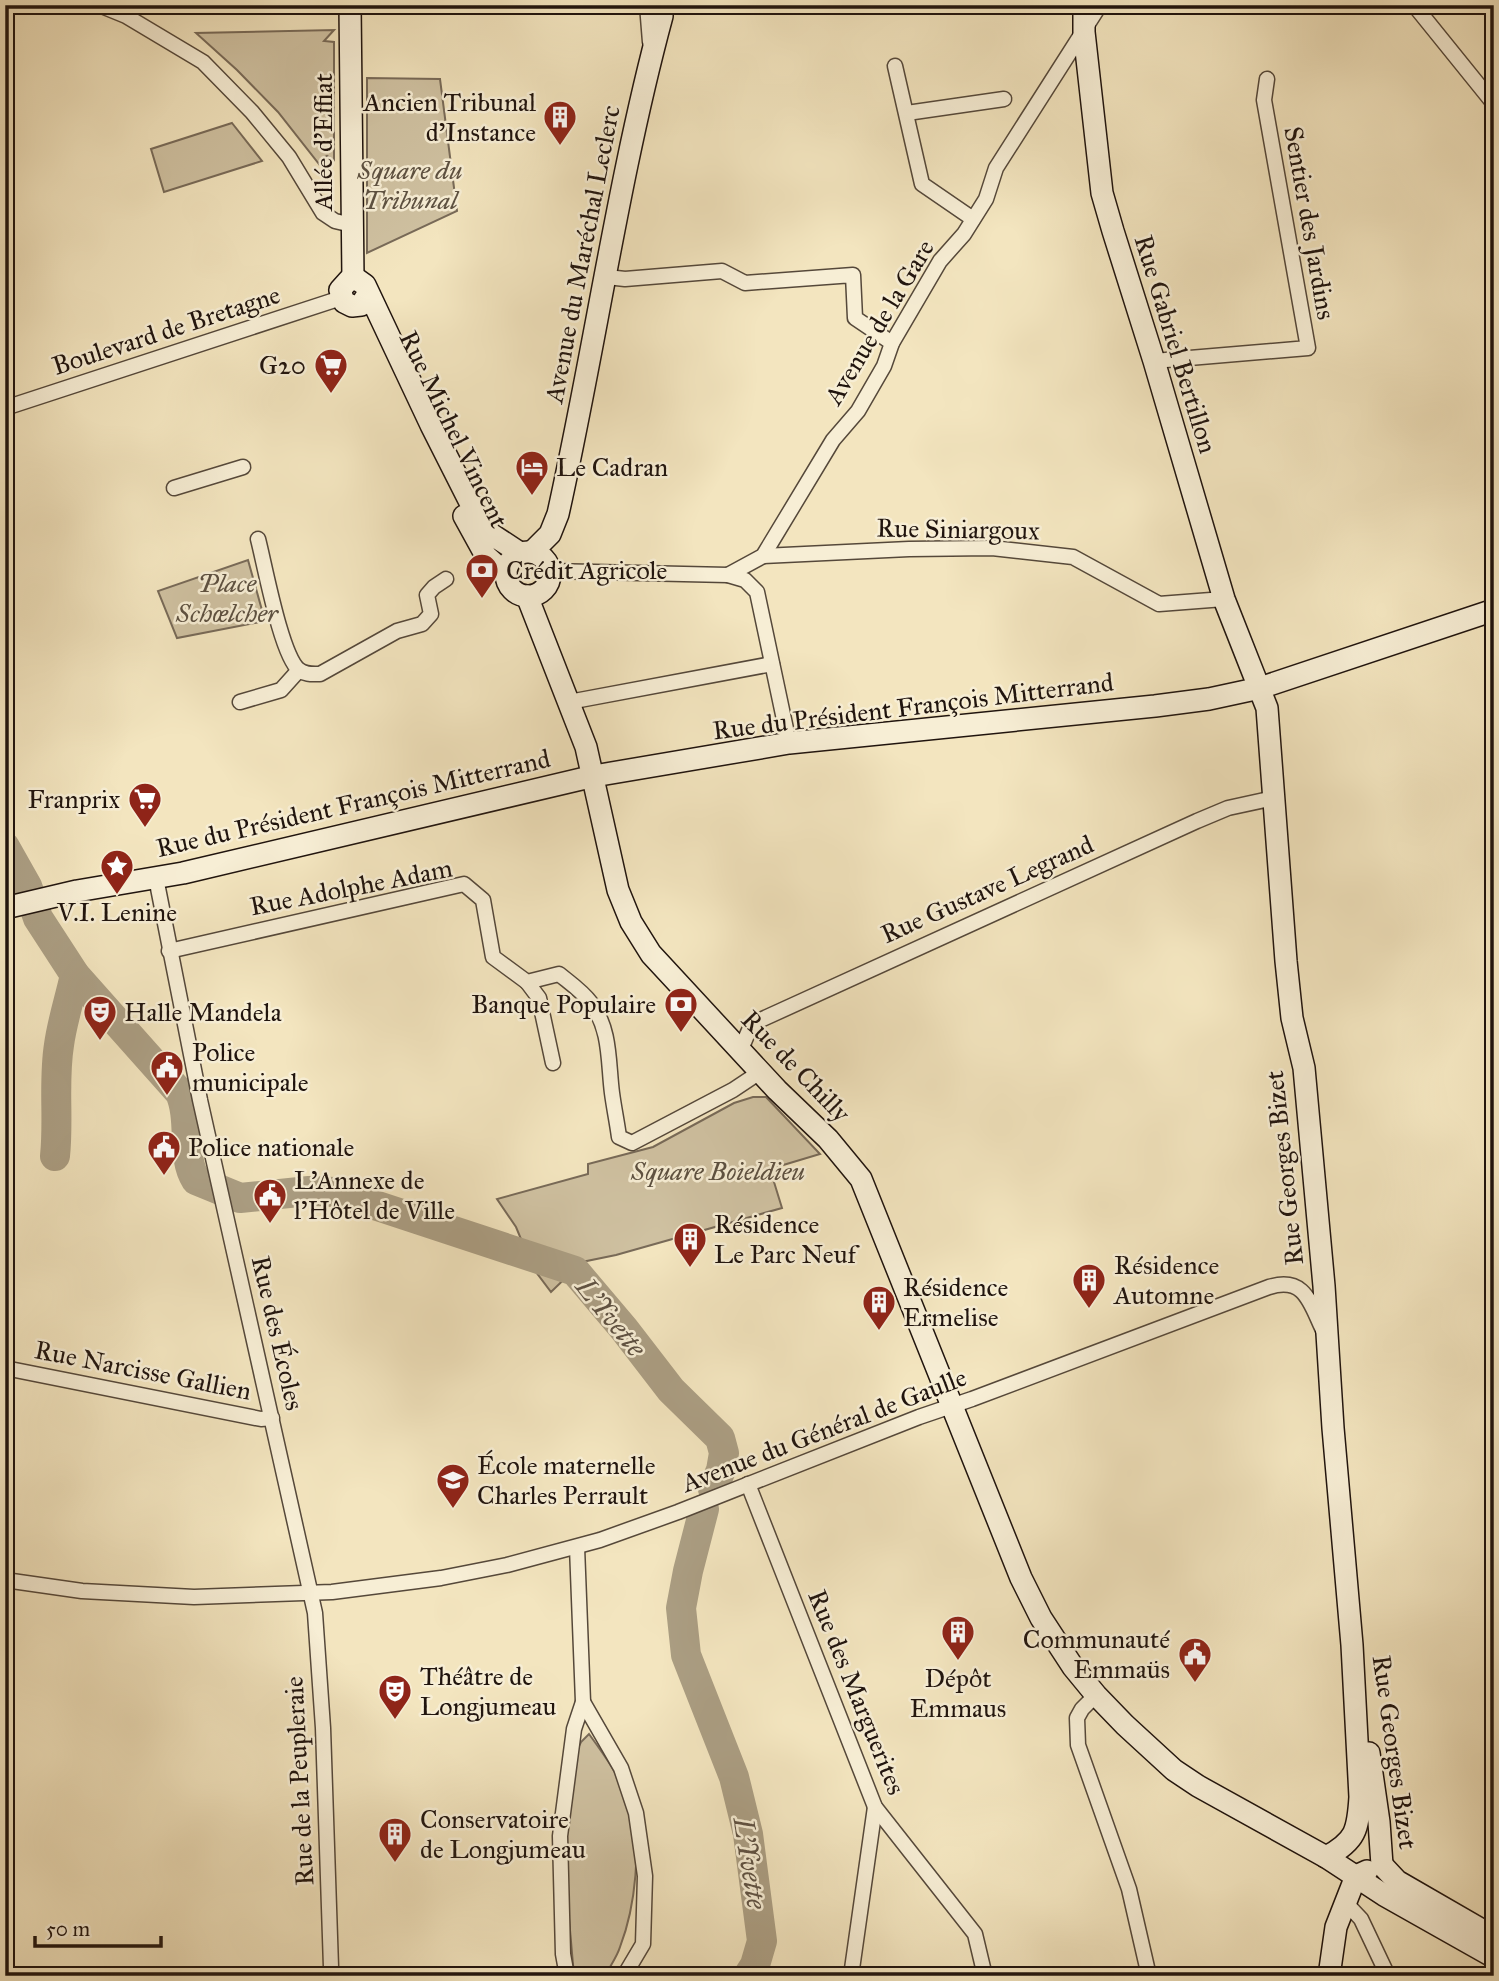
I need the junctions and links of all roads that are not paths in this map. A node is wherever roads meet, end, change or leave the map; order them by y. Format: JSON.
{"nodes":[{"id":1,"x":99,"y":5,"type":"edge"},
{"id":2,"x":350,"y":5,"type":"edge"},
{"id":3,"x":647,"y":5,"type":"edge"},
{"id":4,"x":662,"y":5,"type":"edge"},
{"id":5,"x":1414,"y":5,"type":"edge"},
{"id":6,"x":1089,"y":6,"type":"edge"},
{"id":7,"x":1084,"y":32,"type":"junction"},
{"id":8,"x":651,"y":57,"type":"junction"},
{"id":9,"x":895,"y":66,"type":"dead end"},
{"id":10,"x":1266,"y":79,"type":"dead end"},
{"id":11,"x":1004,"y":99,"type":"dead end"},
{"id":12,"x":1494,"y":104,"type":"edge"},
{"id":13,"x":906,"y":113,"type":"junction"},
{"id":14,"x":973,"y":219,"type":"junction"},
{"id":15,"x":352,"y":225,"type":"junction"},
{"id":16,"x":607,"y":277,"type":"junction"},
{"id":17,"x":355,"y":294,"type":"junction"},
{"id":18,"x":892,"y":343,"type":"junction"},
{"id":19,"x":1154,"y":360,"type":"junction"},
{"id":20,"x":5,"y":408,"type":"edge"},
{"id":21,"x":243,"y":467,"type":"dead end"},
{"id":22,"x":174,"y":488,"type":"dead end"},
{"id":23,"x":258,"y":540,"type":"dead end"},
{"id":24,"x":763,"y":556,"type":"junction"},
{"id":25,"x":538,"y":560,"type":"junction"},
{"id":26,"x":506,"y":574,"type":"junction"},
{"id":27,"x":728,"y":575,"type":"junction"},
{"id":28,"x":446,"y":579,"type":"dead end"},
{"id":29,"x":527,"y":596,"type":"junction"},
{"id":30,"x":1224,"y":599,"type":"junction"},
{"id":31,"x":1494,"y":610,"type":"edge"},
{"id":32,"x":772,"y":664,"type":"junction"},
{"id":33,"x":299,"y":670,"type":"junction"},
{"id":34,"x":1261,"y":688,"type":"junction"},
{"id":35,"x":240,"y":702,"type":"dead end"},
{"id":36,"x":569,"y":702,"type":"junction"},
{"id":37,"x":789,"y":743,"type":"junction"},
{"id":38,"x":594,"y":776,"type":"junction"},
{"id":39,"x":1274,"y":798,"type":"junction"},
{"id":40,"x":156,"y":878,"type":"junction"},
{"id":41,"x":15,"y":906,"type":"edge"},
{"id":42,"x":169,"y":951,"type":"junction"},
{"id":43,"x":527,"y":982,"type":"junction"},
{"id":44,"x":739,"y":1049,"type":"junction"},
{"id":45,"x":553,"y":1063,"type":"dead end"},
{"id":46,"x":760,"y":1072,"type":"junction"},
{"id":47,"x":1327,"y":1337,"type":"junction"},
{"id":48,"x":5,"y":1368,"type":"edge"},
{"id":49,"x":952,"y":1405,"type":"junction"},
{"id":50,"x":272,"y":1418,"type":"junction"},
{"id":51,"x":748,"y":1484,"type":"junction"},
{"id":52,"x":577,"y":1547,"type":"junction"},
{"id":53,"x":5,"y":1580,"type":"edge"},
{"id":54,"x":310,"y":1593,"type":"junction"},
{"id":55,"x":1352,"y":1645,"type":"junction"},
{"id":56,"x":1096,"y":1695,"type":"junction"},
{"id":57,"x":583,"y":1702,"type":"junction"},
{"id":58,"x":874,"y":1807,"type":"junction"},
{"id":59,"x":1326,"y":1857,"type":"junction"},
{"id":60,"x":1382,"y":1866,"type":"junction"},
{"id":61,"x":1356,"y":1876,"type":"junction"},
{"id":62,"x":1345,"y":1902,"type":"junction"},
{"id":63,"x":1494,"y":1937,"type":"edge"},
{"id":64,"x":1494,"y":1957,"type":"edge"},
{"id":65,"x":331,"y":1967,"type":"dead end"},
{"id":66,"x":566,"y":1976,"type":"edge"},
{"id":67,"x":624,"y":1976,"type":"edge"},
{"id":68,"x":851,"y":1976,"type":"edge"},
{"id":69,"x":985,"y":1976,"type":"edge"},
{"id":70,"x":1149,"y":1976,"type":"edge"},
{"id":71,"x":1329,"y":1976,"type":"edge"},
{"id":72,"x":1388,"y":1976,"type":"edge"}],
"edges":[{"from":1,"to":15,"type":"street"},
{"from":2,"to":15,"type":"main road","name":"Allée d'Effiat"},
{"from":3,"to":8,"type":"street","name":"Avenue du Maréchal Leclerc"},
{"from":4,"to":8,"type":"main road"},
{"from":5,"to":12,"type":"street"},
{"from":6,"to":7,"type":"main road","name":"Rue Gabriel Bertillon"},
{"from":7,"to":14,"type":"street","name":"Avenue de la Gare"},
{"from":7,"to":19,"type":"main road","name":"Rue Gabriel Bertillon"},
{"from":8,"to":16,"type":"main road","name":"Avenue du Maréchal Leclerc"},
{"from":9,"to":13,"type":"street"},
{"from":10,"to":19,"type":"street","name":"Sentier des Jardins"},
{"from":11,"to":13,"type":"street"},
{"from":13,"to":14,"type":"street"},
{"from":14,"to":18,"type":"street","name":"Avenue de la Gare"},
{"from":15,"to":17,"type":"main road","name":"Allée d'Effiat"},
{"from":16,"to":18,"type":"street"},
{"from":16,"to":25,"type":"main road","name":"Avenue du Maréchal Leclerc"},
{"from":17,"to":20,"type":"street","name":"Boulevard de Bretagne"},
{"from":17,"to":25,"type":"main road","name":"Rue Michel Vincent"},
{"from":17,"to":26,"type":"main road","name":"Rue Michel Vincent"},
{"from":18,"to":24,"type":"street","name":"Avenue de la Gare"},
{"from":19,"to":30,"type":"main road","name":"Rue Gabriel Bertillon"},
{"from":21,"to":22,"type":"street"},
{"from":23,"to":33,"type":"street"},
{"from":24,"to":27,"type":"street"},
{"from":24,"to":30,"type":"street","name":"Rue Siniargoux"},
{"from":25,"to":26,"type":"main road"},
{"from":25,"to":27,"type":"street"},
{"from":25,"to":29,"type":"main road"},
{"from":26,"to":29,"type":"main road"},
{"from":27,"to":32,"type":"street"},
{"from":28,"to":33,"type":"street"},
{"from":29,"to":36,"type":"main road"},
{"from":30,"to":34,"type":"main road","name":"Rue Gabriel Bertillon"},
{"from":31,"to":34,"type":"main road","name":"Rue du Président François Mitterrand"},
{"from":32,"to":36,"type":"street"},
{"from":32,"to":37,"type":"street"},
{"from":33,"to":35,"type":"street"},
{"from":34,"to":37,"type":"main road","name":"Rue du Président François Mitterrand"},
{"from":34,"to":39,"type":"main road","name":"Rue Georges Bizet"},
{"from":36,"to":38,"type":"main road"},
{"from":37,"to":38,"type":"main road","name":"Rue du Président François Mitterrand"},
{"from":38,"to":40,"type":"main road","name":"Rue du Président François Mitterrand"},
{"from":38,"to":44,"type":"main road","name":"Rue de Chilly"},
{"from":39,"to":44,"type":"street","name":"Rue Gustave Legrand"},
{"from":39,"to":47,"type":"main road","name":"Rue Georges Bizet"},
{"from":40,"to":41,"type":"main road","name":"Rue du Président François Mitterrand"},
{"from":40,"to":42,"type":"street","name":"Rue des Écoles"},
{"from":42,"to":43,"type":"street","name":"Rue Adolphe Adam"},
{"from":42,"to":50,"type":"street","name":"Rue des Écoles"},
{"from":43,"to":45,"type":"street","name":"Rue Adolphe Adam"},
{"from":43,"to":46,"type":"street"},
{"from":44,"to":46,"type":"main road","name":"Rue de Chilly"},
{"from":46,"to":49,"type":"main road","name":"Rue de Chilly"},
{"from":47,"to":49,"type":"street","name":"Avenue du Général de Gaulle"},
{"from":47,"to":55,"type":"main road","name":"Rue Georges Bizet"},
{"from":48,"to":50,"type":"street","name":"Rue Narcisse Gallien"},
{"from":49,"to":51,"type":"street","name":"Avenue du Général de Gaulle"},
{"from":49,"to":56,"type":"main road","name":"Rue de Chilly"},
{"from":50,"to":54,"type":"street","name":"Rue des Écoles"},
{"from":51,"to":52,"type":"street","name":"Avenue du Général de Gaulle"},
{"from":51,"to":58,"type":"street","name":"Rue des Marguerites"},
{"from":52,"to":54,"type":"street","name":"Avenue du Général de Gaulle"},
{"from":52,"to":57,"type":"street"},
{"from":53,"to":54,"type":"street","name":"Avenue du Général de Gaulle"},
{"from":54,"to":65,"type":"street","name":"Rue de la Peupleraie"},
{"from":55,"to":59,"type":"main road","name":"Rue Georges Bizet"},
{"from":55,"to":60,"type":"main road","name":"Rue Georges Bizet"},
{"from":56,"to":59,"type":"main road","name":"Rue de Chilly"},
{"from":56,"to":70,"type":"street"},
{"from":57,"to":66,"type":"street"},
{"from":57,"to":67,"type":"street"},
{"from":58,"to":68,"type":"street"},
{"from":58,"to":69,"type":"street","name":"Rue des Marguerites"},
{"from":59,"to":61,"type":"main road","name":"Rue de Chilly"},
{"from":60,"to":61,"type":"main road"},
{"from":60,"to":63,"type":"main road"},
{"from":61,"to":62,"type":"main road"},
{"from":61,"to":64,"type":"main road","name":"Rue de Chilly"},
{"from":62,"to":71,"type":"main road"},
{"from":62,"to":72,"type":"street"}]}
